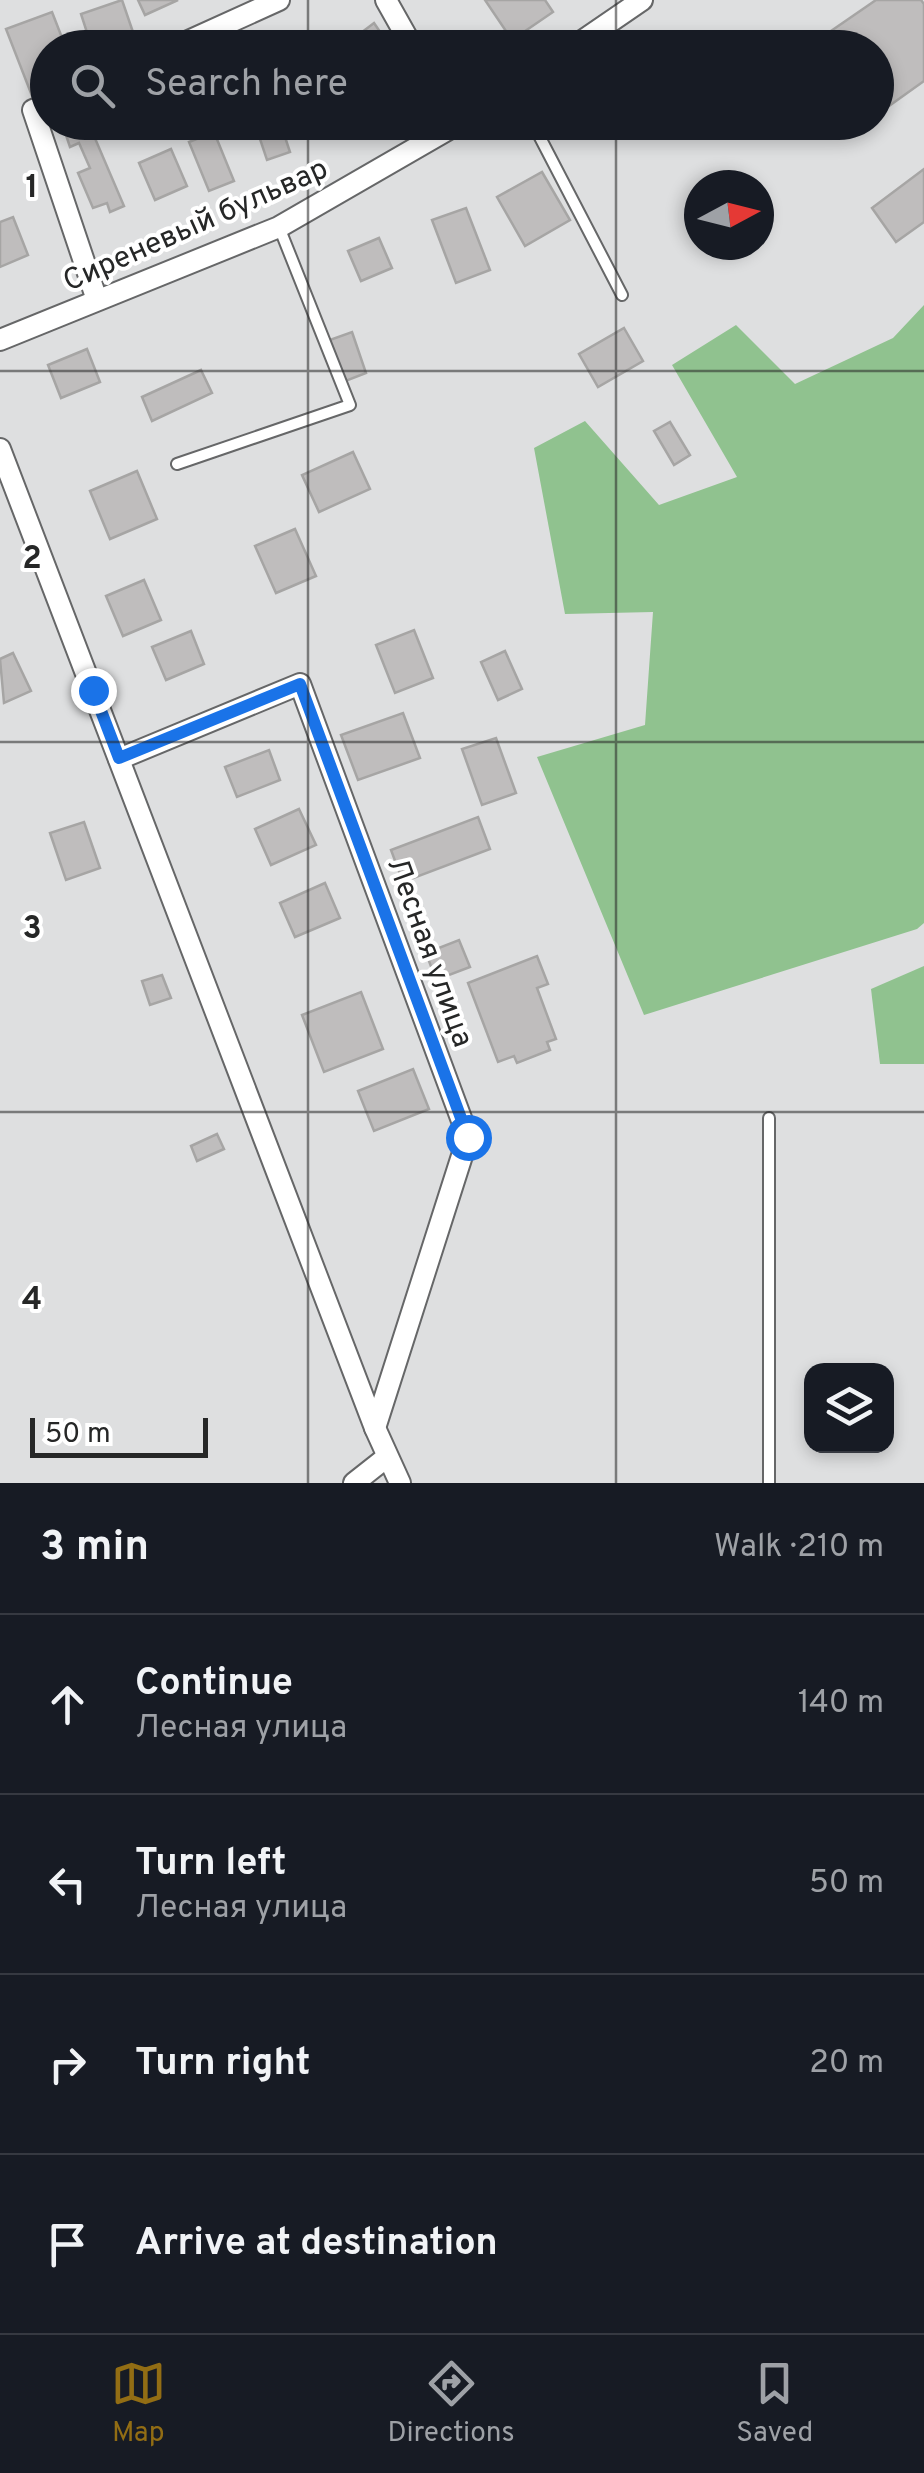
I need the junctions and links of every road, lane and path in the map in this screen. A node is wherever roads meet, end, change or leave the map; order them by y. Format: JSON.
{"nodes":[{"id":1,"x":280,"y":0,"type":"edge"},
{"id":2,"x":386,"y":0,"type":"edge"},
{"id":3,"x":642,"y":0,"type":"edge"},
{"id":4,"x":213,"y":30,"type":"edge"},
{"id":5,"x":403,"y":30,"type":"edge"},
{"id":6,"x":598,"y":30,"type":"edge"},
{"id":7,"x":43,"y":140,"type":"edge"},
{"id":8,"x":429,"y":140,"type":"edge"},
{"id":9,"x":541,"y":140,"type":"edge"},
{"id":10,"x":279,"y":227,"type":"junction"},
{"id":11,"x":622,"y":295,"type":"dead end"},
{"id":12,"x":96,"y":300,"type":"junction"},
{"id":13,"x":0,"y":340,"type":"edge"},
{"id":14,"x":0,"y":448,"type":"edge"},
{"id":15,"x":177,"y":464,"type":"dead end"},
{"id":16,"x":119,"y":758,"type":"junction"},
{"id":17,"x":769,"y":1118,"type":"dead end"},
{"id":18,"x":374,"y":1428,"type":"junction"},
{"id":19,"x":387,"y":1457,"type":"junction"},
{"id":20,"x":354,"y":1483,"type":"edge"},
{"id":21,"x":400,"y":1483,"type":"edge"},
{"id":22,"x":769,"y":1483,"type":"edge"}],
"edges":[{"from":1,"to":4,"type":"street"},
{"from":2,"to":5,"type":"street"},
{"from":3,"to":6,"type":"street"},
{"from":7,"to":12,"type":"street"},
{"from":8,"to":10,"type":"street","name":"Сиреневый бульвар"},
{"from":9,"to":11,"type":"lane"},
{"from":10,"to":12,"type":"street","name":"Сиреневый бульвар"},
{"from":10,"to":15,"type":"lane"},
{"from":12,"to":13,"type":"street","name":"Сиреневый бульвар"},
{"from":14,"to":16,"type":"street"},
{"from":16,"to":18,"type":"street"},
{"from":16,"to":18,"type":"street","name":"Лесная улица"},
{"from":17,"to":22,"type":"lane"},
{"from":18,"to":19,"type":"street"},
{"from":19,"to":20,"type":"street"},
{"from":19,"to":21,"type":"street"}]}
